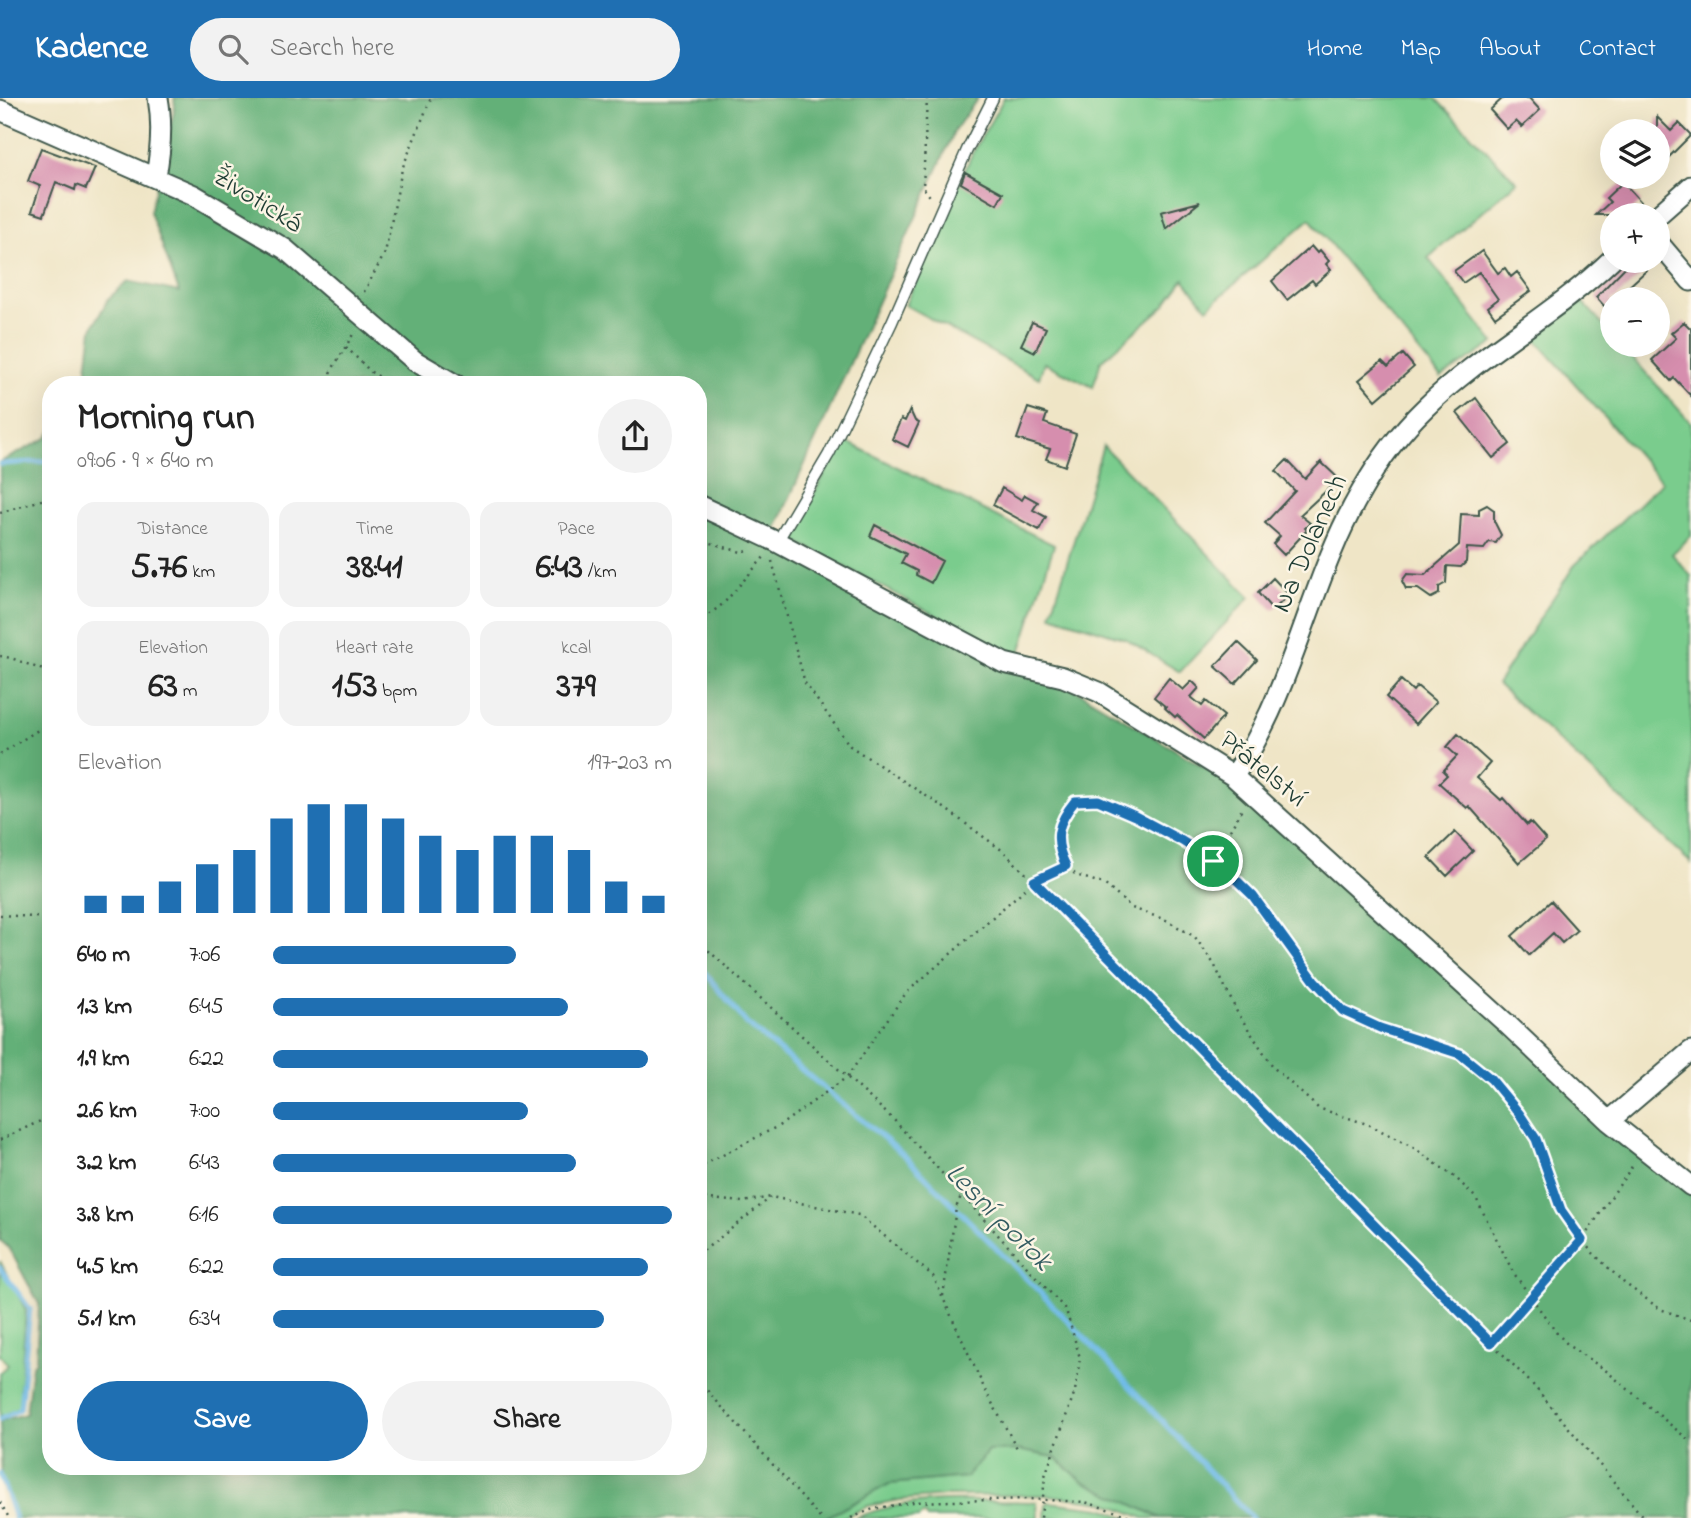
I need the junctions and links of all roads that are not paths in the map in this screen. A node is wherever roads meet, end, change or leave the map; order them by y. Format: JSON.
{"nodes":[{"id":1,"x":158,"y":98,"type":"edge"},
{"id":2,"x":993,"y":98,"type":"edge"},
{"id":3,"x":0,"y":110,"type":"edge"},
{"id":4,"x":156,"y":176,"type":"junction"},
{"id":5,"x":1691,"y":186,"type":"edge"},
{"id":6,"x":1670,"y":205,"type":"edge"},
{"id":7,"x":1670,"y":257,"type":"edge"},
{"id":8,"x":1600,"y":270,"type":"edge"},
{"id":9,"x":1691,"y":281,"type":"edge"},
{"id":10,"x":441,"y":376,"type":"edge"},
{"id":11,"x":707,"y":510,"type":"edge"},
{"id":12,"x":774,"y":547,"type":"junction"},
{"id":13,"x":1233,"y":776,"type":"junction"},
{"id":14,"x":1691,"y":1052,"type":"edge"},
{"id":15,"x":1609,"y":1121,"type":"junction"},
{"id":16,"x":1691,"y":1186,"type":"edge"}],
"edges":[{"from":1,"to":4,"type":"street"},
{"from":2,"to":12,"type":"lane"},
{"from":3,"to":4,"type":"street","name":"Životická"},
{"from":4,"to":10,"type":"street","name":"Životická"},
{"from":5,"to":6,"type":"street"},
{"from":7,"to":9,"type":"street"},
{"from":8,"to":13,"type":"street","name":"Na Dolanech"},
{"from":11,"to":12,"type":"street"},
{"from":12,"to":13,"type":"street","name":"Přátelství"},
{"from":13,"to":15,"type":"street","name":"Přátelství"},
{"from":14,"to":15,"type":"street"},
{"from":15,"to":16,"type":"street","name":"Přátelství"}]}
